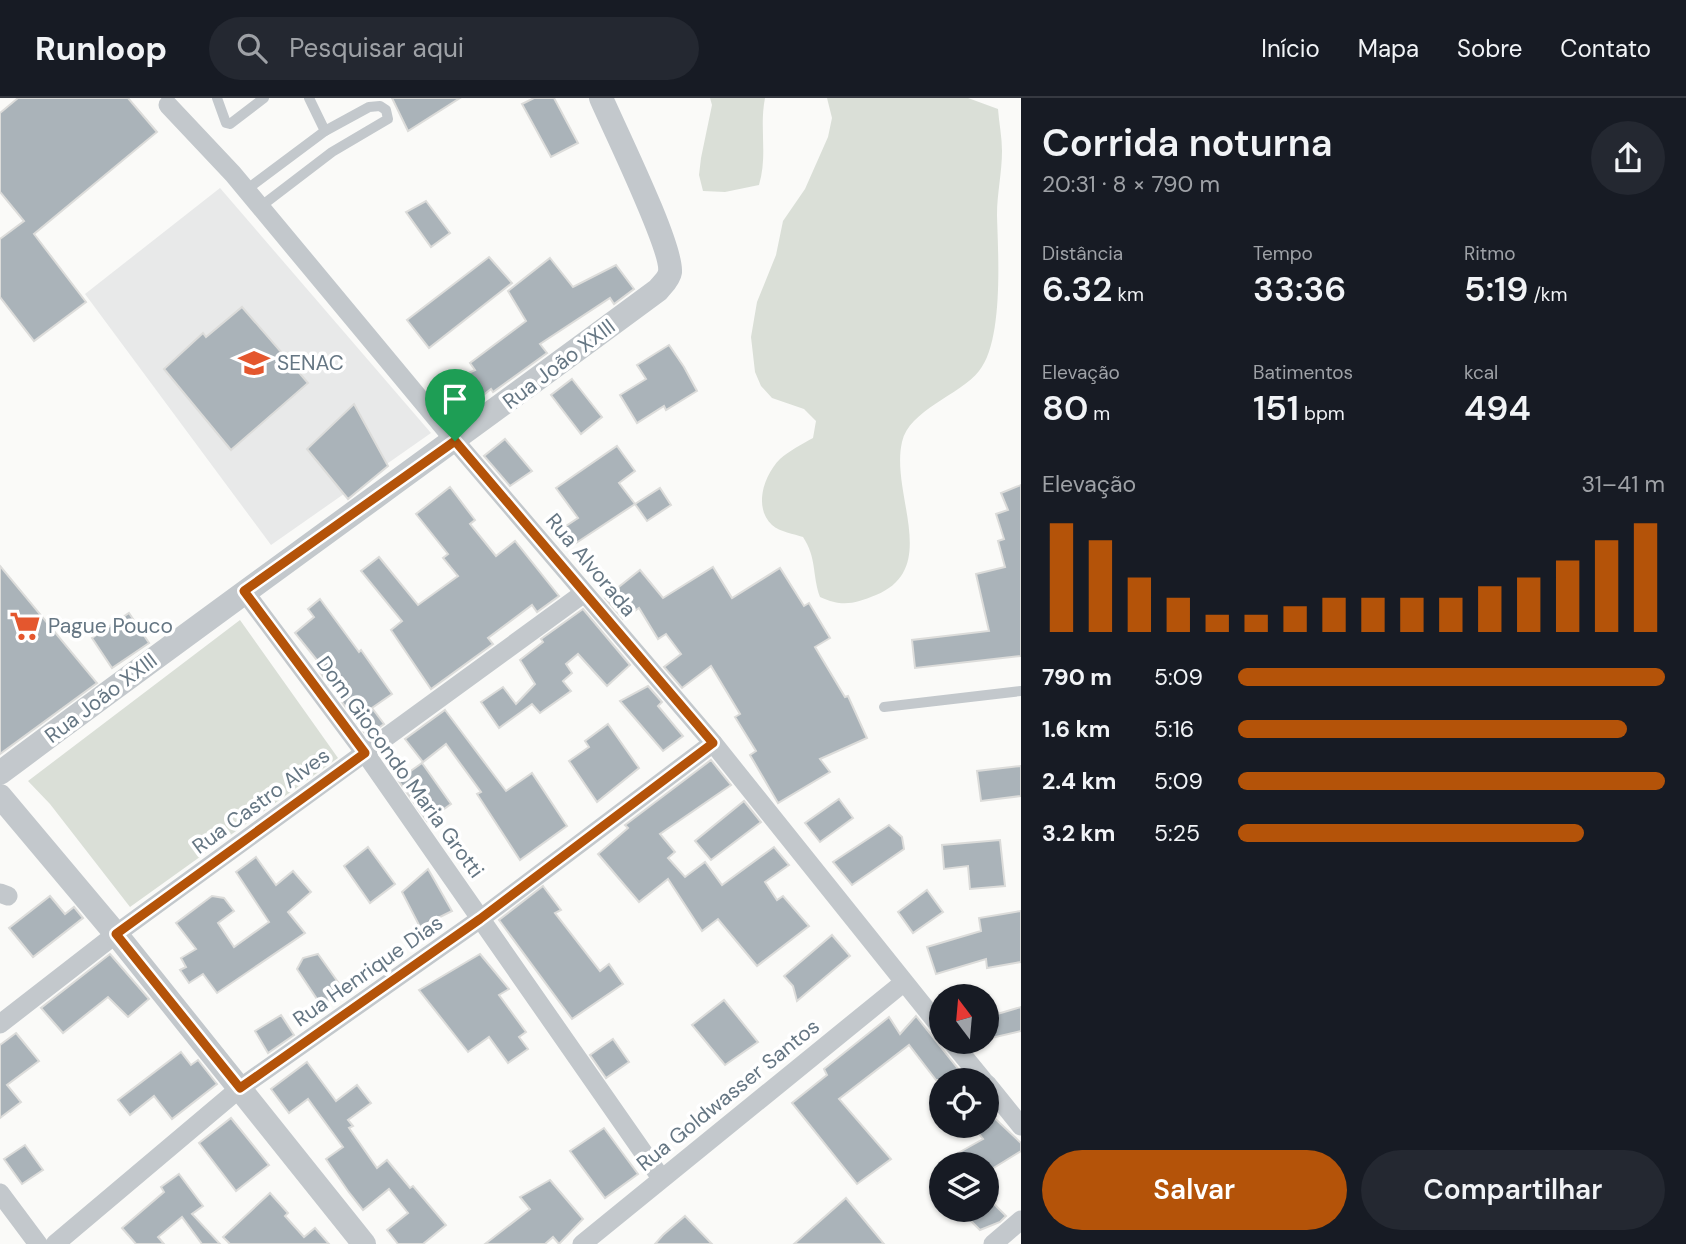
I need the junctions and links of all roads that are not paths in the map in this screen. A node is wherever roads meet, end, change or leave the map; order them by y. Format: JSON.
{"nodes":[{"id":1,"x":217,"y":98,"type":"edge"},
{"id":2,"x":264,"y":98,"type":"edge"},
{"id":3,"x":309,"y":98,"type":"edge"},
{"id":4,"x":601,"y":98,"type":"edge"},
{"id":5,"x":168,"y":105,"type":"dead end"},
{"id":6,"x":325,"y":131,"type":"junction"},
{"id":7,"x":246,"y":190,"type":"junction"},
{"id":8,"x":260,"y":207,"type":"junction"},
{"id":9,"x":455,"y":441,"type":"junction"},
{"id":10,"x":244,"y":591,"type":"junction"},
{"id":11,"x":584,"y":593,"type":"junction"},
{"id":12,"x":1021,"y":691,"type":"edge"},
{"id":13,"x":884,"y":707,"type":"dead end"},
{"id":14,"x":713,"y":743,"type":"junction"},
{"id":15,"x":365,"y":753,"type":"junction"},
{"id":16,"x":0,"y":773,"type":"edge"},
{"id":17,"x":0,"y":796,"type":"edge"},
{"id":18,"x":480,"y":919,"type":"junction"},
{"id":19,"x":116,"y":934,"type":"junction"},
{"id":20,"x":903,"y":983,"type":"junction"},
{"id":21,"x":929,"y":1014,"type":"edge"},
{"id":22,"x":0,"y":1024,"type":"edge"},
{"id":23,"x":962,"y":1054,"type":"edge"},
{"id":24,"x":973,"y":1068,"type":"edge"},
{"id":25,"x":240,"y":1088,"type":"junction"},
{"id":26,"x":999,"y":1099,"type":"edge"},
{"id":27,"x":1021,"y":1126,"type":"edge"},
{"id":28,"x":662,"y":1178,"type":"junction"},
{"id":29,"x":0,"y":1193,"type":"edge"},
{"id":30,"x":1021,"y":1220,"type":"edge"},
{"id":31,"x":38,"y":1244,"type":"edge"},
{"id":32,"x":55,"y":1244,"type":"edge"},
{"id":33,"x":363,"y":1244,"type":"edge"},
{"id":34,"x":582,"y":1244,"type":"edge"},
{"id":35,"x":993,"y":1244,"type":"edge"}],
"edges":[{"from":1,"to":2,"type":"lane"},
{"from":3,"to":6,"type":"lane"},
{"from":4,"to":9,"type":"street","name":"Rua João XXIII"},
{"from":5,"to":7,"type":"street","name":"Rua Alvorada"},
{"from":6,"to":7,"type":"lane"},
{"from":6,"to":8,"type":"lane"},
{"from":7,"to":8,"type":"street","name":"Rua Alvorada"},
{"from":8,"to":9,"type":"street","name":"Rua Alvorada"},
{"from":9,"to":10,"type":"street","name":"Rua João XXIII"},
{"from":9,"to":11,"type":"street","name":"Rua Alvorada"},
{"from":10,"to":15,"type":"street","name":"Dom Giocondo Maria Grotti"},
{"from":10,"to":16,"type":"street","name":"Rua João XXIII"},
{"from":11,"to":14,"type":"street","name":"Rua Alvorada"},
{"from":11,"to":15,"type":"street","name":"Rua Castro Alves"},
{"from":12,"to":13,"type":"lane"},
{"from":14,"to":18,"type":"street","name":"Rua Henrique Dias"},
{"from":14,"to":20,"type":"street","name":"Rua Alvorada"},
{"from":15,"to":18,"type":"street","name":"Dom Giocondo Maria Grotti"},
{"from":15,"to":19,"type":"street","name":"Rua Castro Alves"},
{"from":17,"to":19,"type":"street"},
{"from":18,"to":25,"type":"street","name":"Rua Henrique Dias"},
{"from":18,"to":28,"type":"street","name":"Dom Giocondo Maria Grotti"},
{"from":19,"to":22,"type":"street","name":"Rua Castro Alves"},
{"from":19,"to":25,"type":"street"},
{"from":20,"to":21,"type":"street","name":"Rua Alvorada"},
{"from":20,"to":28,"type":"street","name":"Rua Goldwasser Santos"},
{"from":23,"to":24,"type":"street"},
{"from":25,"to":32,"type":"street","name":"Rua Henrique Dias"},
{"from":25,"to":33,"type":"street"},
{"from":26,"to":27,"type":"street"},
{"from":28,"to":34,"type":"street","name":"Rua Goldwasser Santos"},
{"from":29,"to":31,"type":"street"},
{"from":30,"to":35,"type":"street"}]}
